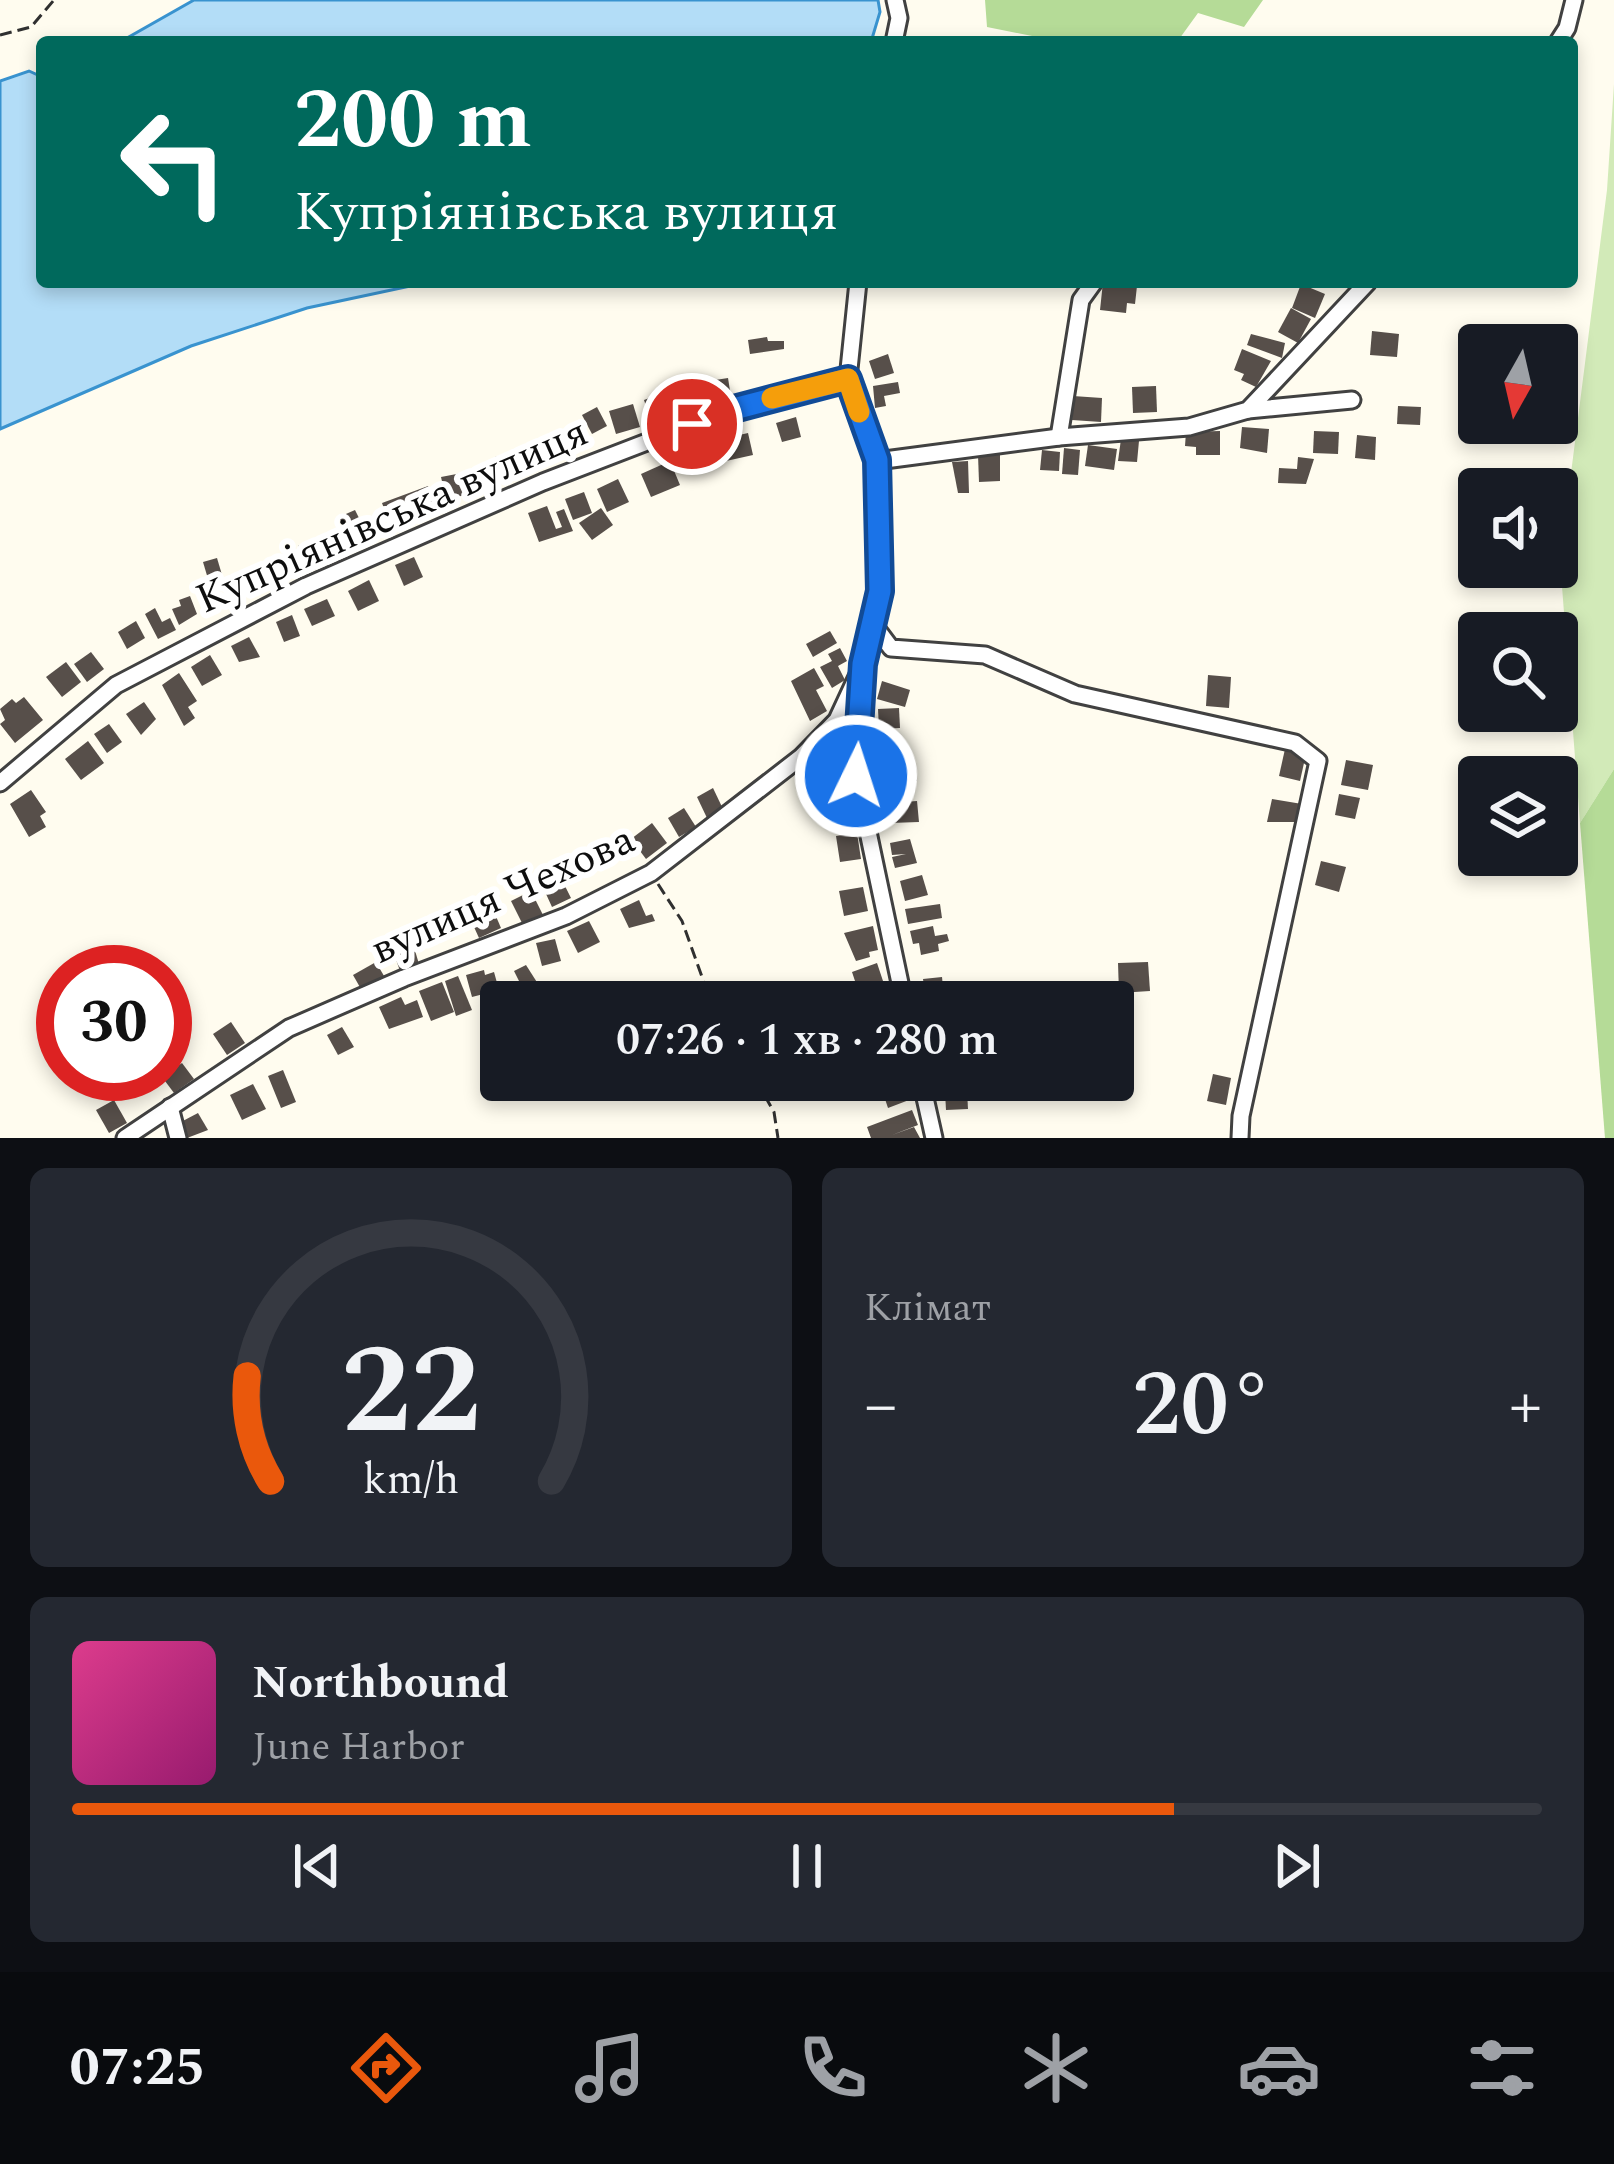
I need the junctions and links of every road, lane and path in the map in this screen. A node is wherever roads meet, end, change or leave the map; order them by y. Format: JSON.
{"nodes":[{"id":1,"x":54,"y":0,"type":"edge"},
{"id":2,"x":895,"y":0,"type":"edge"},
{"id":3,"x":1574,"y":0,"type":"edge"},
{"id":4,"x":0,"y":35,"type":"edge"},
{"id":5,"x":896,"y":36,"type":"edge"},
{"id":6,"x":1562,"y":36,"type":"edge"},
{"id":7,"x":857,"y":288,"type":"edge"},
{"id":8,"x":1090,"y":288,"type":"edge"},
{"id":9,"x":1362,"y":288,"type":"edge"},
{"id":10,"x":848,"y":379,"type":"junction"},
{"id":11,"x":1352,"y":400,"type":"dead end"},
{"id":12,"x":1248,"y":410,"type":"junction"},
{"id":13,"x":1059,"y":437,"type":"junction"},
{"id":14,"x":877,"y":460,"type":"junction"},
{"id":15,"x":873,"y":624,"type":"junction"},
{"id":16,"x":863,"y":664,"type":"junction"},
{"id":17,"x":0,"y":783,"type":"edge"},
{"id":18,"x":651,"y":873,"type":"junction"},
{"id":19,"x":703,"y":981,"type":"edge"},
{"id":20,"x":900,"y":981,"type":"edge"},
{"id":21,"x":768,"y":1101,"type":"edge"},
{"id":22,"x":926,"y":1101,"type":"edge"},
{"id":23,"x":170,"y":1107,"type":"junction"},
{"id":24,"x":125,"y":1138,"type":"edge"},
{"id":25,"x":178,"y":1138,"type":"edge"},
{"id":26,"x":778,"y":1138,"type":"edge"},
{"id":27,"x":934,"y":1138,"type":"edge"},
{"id":28,"x":1240,"y":1138,"type":"edge"}],
"edges":[{"from":1,"to":4,"type":"path"},
{"from":2,"to":5,"type":"street"},
{"from":3,"to":6,"type":"street"},
{"from":7,"to":10,"type":"street"},
{"from":8,"to":13,"type":"street"},
{"from":9,"to":12,"type":"street"},
{"from":10,"to":14,"type":"street"},
{"from":10,"to":17,"type":"street","name":"Купріянівська вулиця"},
{"from":11,"to":12,"type":"street"},
{"from":12,"to":13,"type":"street"},
{"from":13,"to":14,"type":"street"},
{"from":14,"to":15,"type":"street"},
{"from":15,"to":16,"type":"street"},
{"from":15,"to":28,"type":"street"},
{"from":16,"to":18,"type":"street","name":"вулиця Чехова"},
{"from":16,"to":20,"type":"street"},
{"from":18,"to":19,"type":"path"},
{"from":18,"to":23,"type":"street","name":"вулиця Чехова"},
{"from":21,"to":26,"type":"path"},
{"from":22,"to":27,"type":"street"},
{"from":23,"to":24,"type":"street","name":"вулиця Чехова"},
{"from":23,"to":25,"type":"street"}]}
